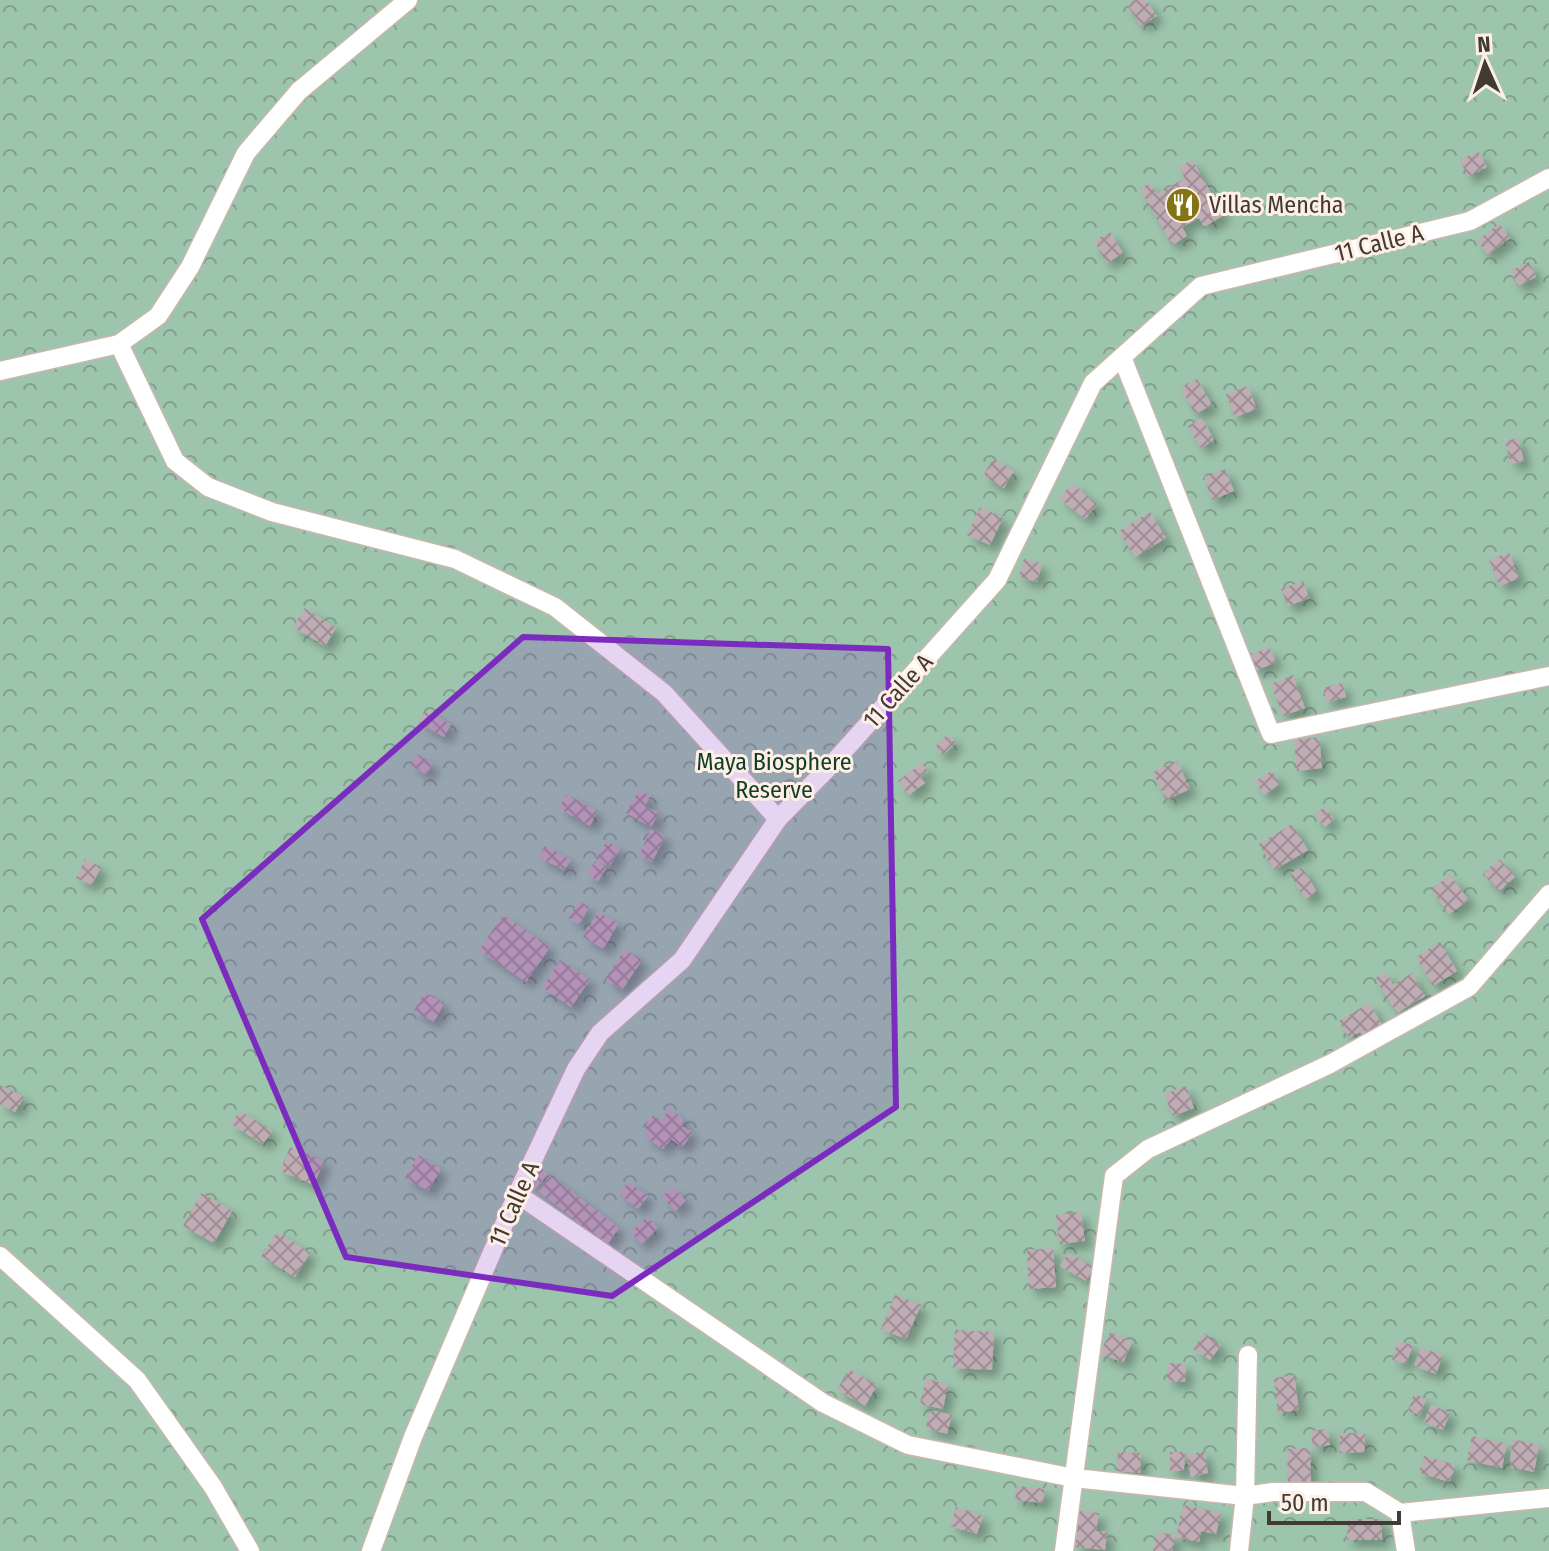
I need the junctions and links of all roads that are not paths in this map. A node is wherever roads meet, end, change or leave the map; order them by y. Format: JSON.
{"nodes":[{"id":1,"x":408,"y":0,"type":"edge"},
{"id":2,"x":1549,"y":178,"type":"edge"},
{"id":3,"x":119,"y":344,"type":"junction"},
{"id":4,"x":1122,"y":357,"type":"junction"},
{"id":5,"x":0,"y":371,"type":"edge"},
{"id":6,"x":1549,"y":676,"type":"edge"},
{"id":7,"x":778,"y":819,"type":"junction"},
{"id":8,"x":1549,"y":894,"type":"edge"},
{"id":9,"x":517,"y":1194,"type":"junction"},
{"id":10,"x":0,"y":1256,"type":"edge"},
{"id":11,"x":1248,"y":1355,"type":"dead end"},
{"id":12,"x":1074,"y":1478,"type":"junction"},
{"id":13,"x":1245,"y":1496,"type":"junction"},
{"id":14,"x":1549,"y":1498,"type":"edge"},
{"id":15,"x":1400,"y":1513,"type":"junction"},
{"id":16,"x":250,"y":1551,"type":"edge"},
{"id":17,"x":371,"y":1551,"type":"edge"},
{"id":18,"x":1064,"y":1551,"type":"edge"},
{"id":19,"x":1239,"y":1551,"type":"edge"},
{"id":20,"x":1406,"y":1551,"type":"edge"}],
"edges":[{"from":1,"to":3,"type":"street"},
{"from":2,"to":4,"type":"street","name":"11 Calle A"},
{"from":3,"to":5,"type":"street"},
{"from":3,"to":7,"type":"street"},
{"from":4,"to":6,"type":"street"},
{"from":4,"to":7,"type":"street","name":"11 Calle A"},
{"from":7,"to":9,"type":"street","name":"11 Calle A"},
{"from":8,"to":12,"type":"street"},
{"from":9,"to":12,"type":"street"},
{"from":9,"to":17,"type":"street","name":"11 Calle A"},
{"from":10,"to":16,"type":"street"},
{"from":11,"to":13,"type":"street"},
{"from":12,"to":13,"type":"street"},
{"from":12,"to":18,"type":"street"},
{"from":13,"to":15,"type":"street"},
{"from":13,"to":19,"type":"street"},
{"from":14,"to":15,"type":"street"},
{"from":15,"to":20,"type":"street"}]}
